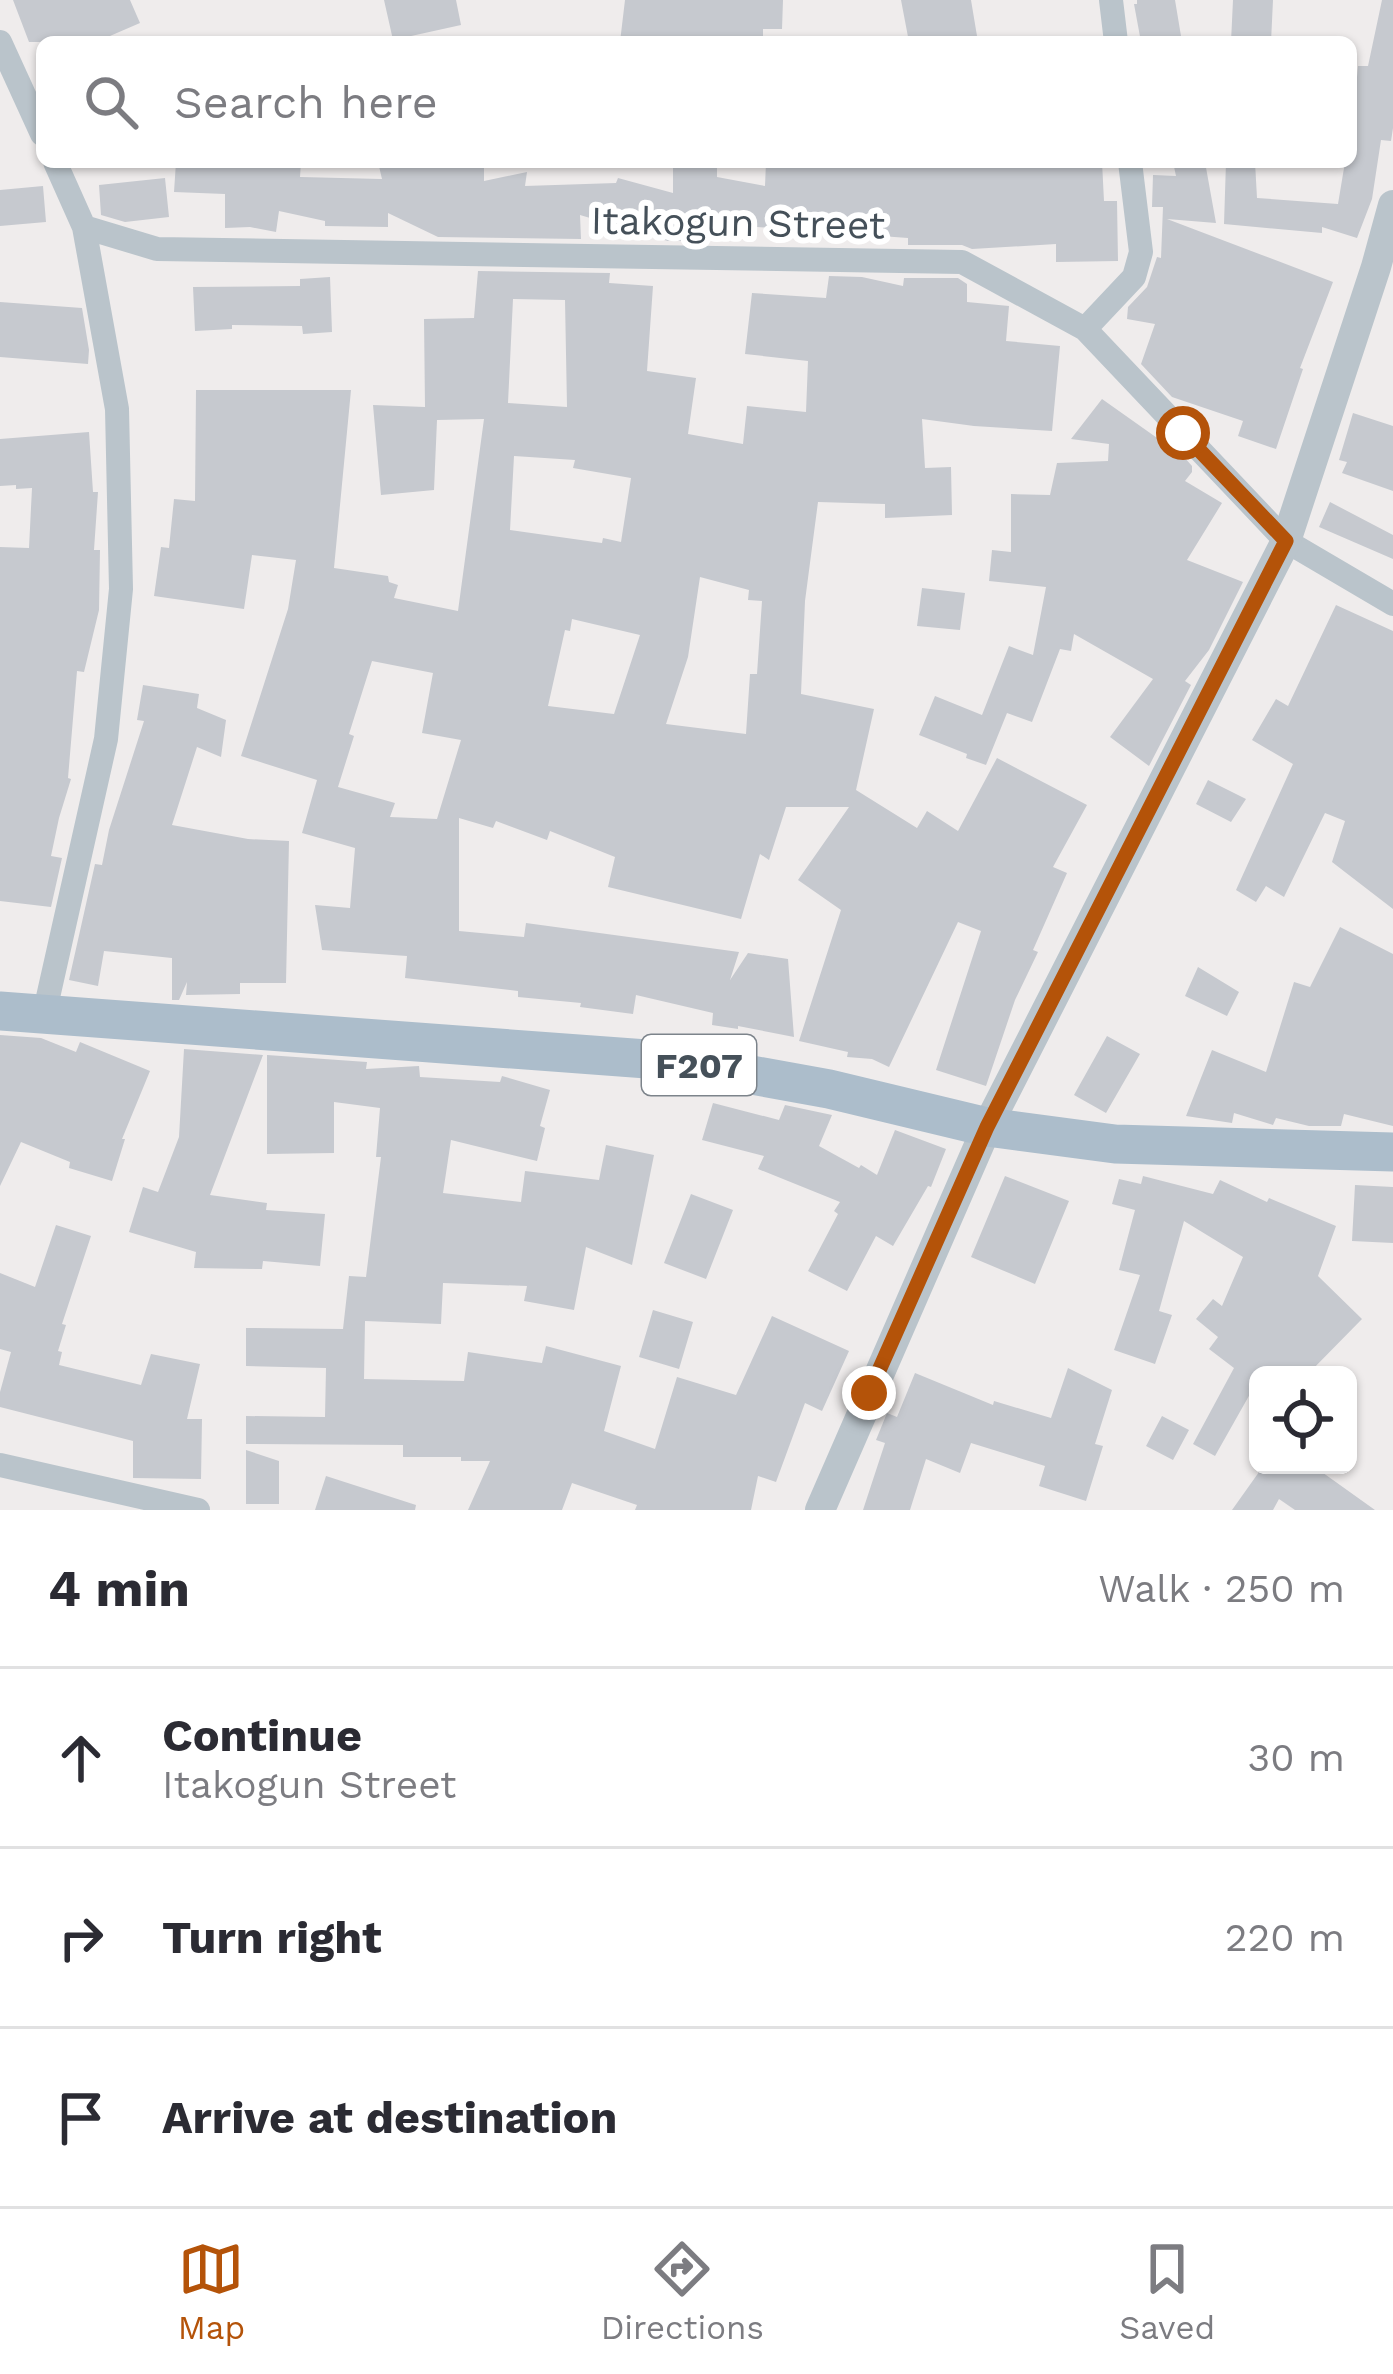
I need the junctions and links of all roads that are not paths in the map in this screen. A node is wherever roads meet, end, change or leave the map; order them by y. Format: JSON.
{"nodes":[{"id":1,"x":1111,"y":0,"type":"edge"},
{"id":2,"x":1115,"y":36,"type":"edge"},
{"id":3,"x":0,"y":42,"type":"edge"},
{"id":4,"x":36,"y":121,"type":"edge"},
{"id":5,"x":58,"y":168,"type":"edge"},
{"id":6,"x":1131,"y":168,"type":"edge"},
{"id":7,"x":1393,"y":205,"type":"edge"},
{"id":8,"x":84,"y":227,"type":"junction"},
{"id":9,"x":1384,"y":267,"type":"edge"},
{"id":10,"x":1085,"y":329,"type":"junction"},
{"id":11,"x":1286,"y":541,"type":"junction"},
{"id":12,"x":1393,"y":604,"type":"edge"},
{"id":13,"x":0,"y":1011,"type":"edge"},
{"id":14,"x":44,"y":1015,"type":"junction"},
{"id":15,"x":987,"y":1127,"type":"junction"},
{"id":16,"x":1393,"y":1152,"type":"edge"},
{"id":17,"x":0,"y":1465,"type":"edge"},
{"id":18,"x":198,"y":1510,"type":"edge"},
{"id":19,"x":820,"y":1510,"type":"edge"}],
"edges":[{"from":1,"to":2,"type":"street"},
{"from":3,"to":4,"type":"street"},
{"from":5,"to":8,"type":"street"},
{"from":6,"to":10,"type":"street"},
{"from":7,"to":9,"type":"street"},
{"from":8,"to":10,"type":"street","name":"Itakogun Street"},
{"from":8,"to":14,"type":"street"},
{"from":9,"to":11,"type":"street"},
{"from":10,"to":11,"type":"street","name":"Itakogun Street"},
{"from":11,"to":12,"type":"street","name":"Itakogun Street"},
{"from":11,"to":15,"type":"street"},
{"from":13,"to":14,"type":"main road","number":"F207"},
{"from":14,"to":15,"type":"main road","number":"F207"},
{"from":15,"to":16,"type":"main road","number":"F207"},
{"from":15,"to":19,"type":"street"},
{"from":17,"to":18,"type":"street"}]}
